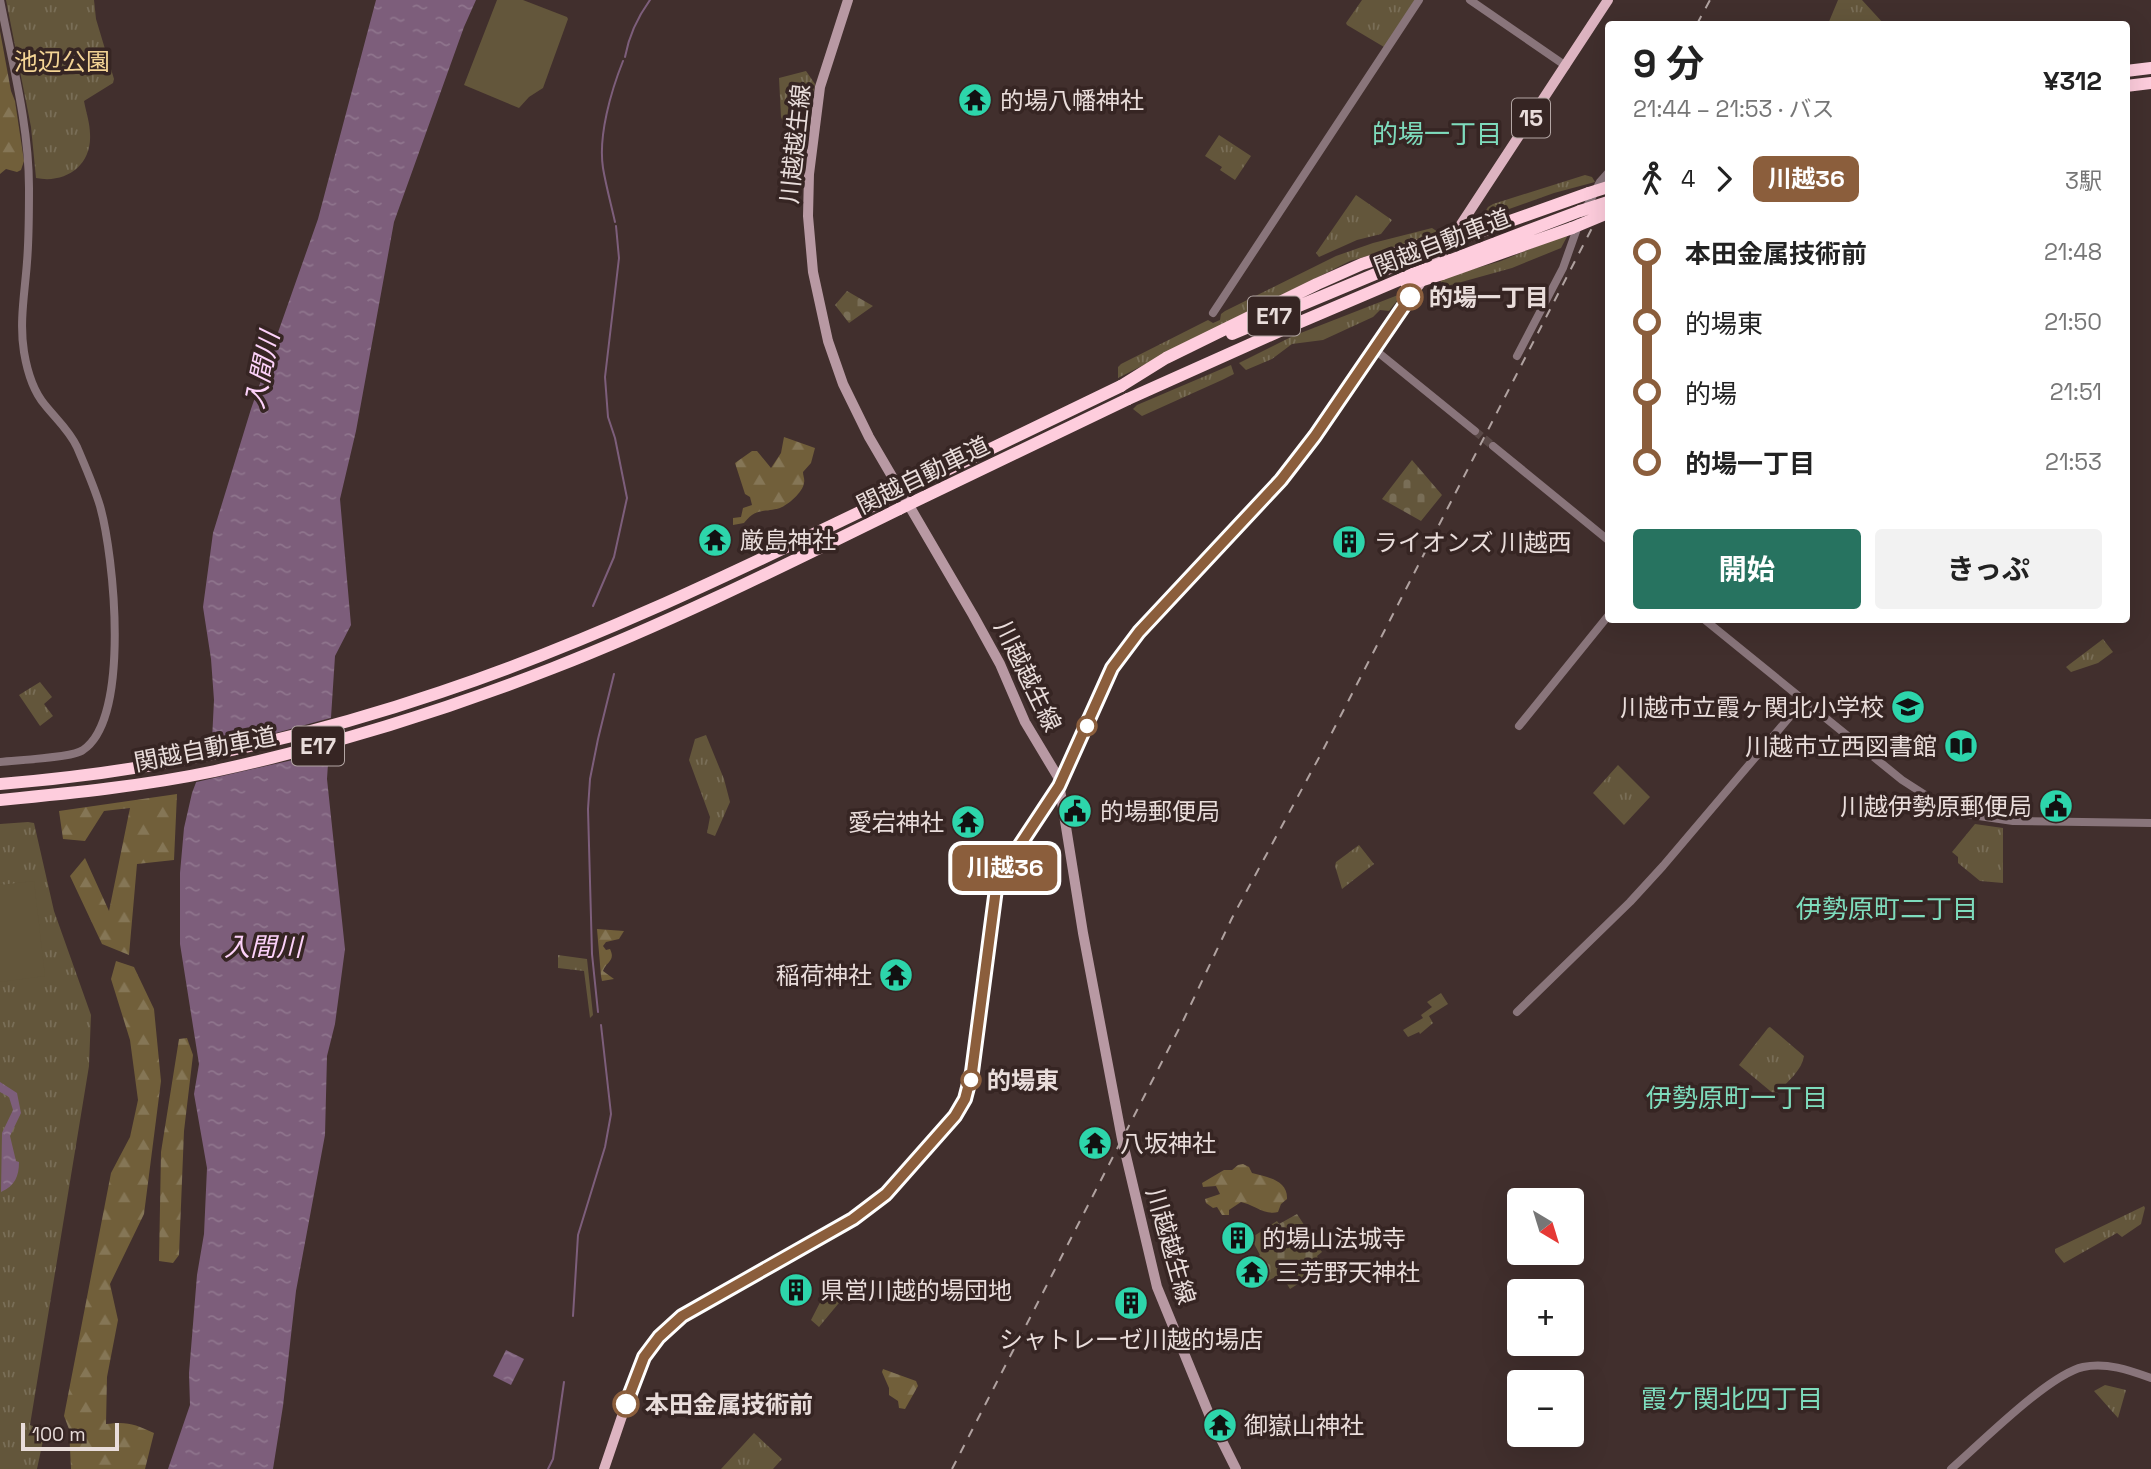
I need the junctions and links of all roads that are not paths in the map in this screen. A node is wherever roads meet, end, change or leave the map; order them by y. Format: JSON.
{"nodes":[{"id":1,"x":0,"y":0,"type":"edge"},
{"id":2,"x":848,"y":0,"type":"edge"},
{"id":3,"x":1419,"y":0,"type":"edge"},
{"id":4,"x":1470,"y":0,"type":"edge"},
{"id":5,"x":1608,"y":0,"type":"edge"},
{"id":6,"x":1566,"y":66,"type":"junction"},
{"id":7,"x":2151,"y":68,"type":"edge"},
{"id":8,"x":2130,"y":71,"type":"edge"},
{"id":9,"x":2151,"y":83,"type":"edge"},
{"id":10,"x":2130,"y":86,"type":"edge"},
{"id":11,"x":1605,"y":177,"type":"edge"},
{"id":12,"x":1605,"y":188,"type":"edge"},
{"id":13,"x":1605,"y":203,"type":"edge"},
{"id":14,"x":1605,"y":215,"type":"edge"},
{"id":15,"x":1471,"y":232,"type":"junction"},
{"id":16,"x":1410,"y":280,"type":"junction"},
{"id":17,"x":1213,"y":313,"type":"dead end"},
{"id":18,"x":1374,"y":349,"type":"junction"},
{"id":19,"x":1517,"y":356,"type":"dead end"},
{"id":20,"x":1121,"y":386,"type":"junction"},
{"id":21,"x":1475,"y":431,"type":"tunnel mouth"},
{"id":22,"x":1493,"y":446,"type":"tunnel mouth"},
{"id":23,"x":1605,"y":538,"type":"edge"},
{"id":24,"x":1605,"y":620,"type":"edge"},
{"id":25,"x":1709,"y":623,"type":"edge"},
{"id":26,"x":1804,"y":700,"type":"junction"},
{"id":27,"x":1519,"y":726,"type":"dead end"},
{"id":28,"x":0,"y":761,"type":"edge"},
{"id":29,"x":0,"y":784,"type":"edge"},
{"id":30,"x":1059,"y":786,"type":"junction"},
{"id":31,"x":0,"y":800,"type":"edge"},
{"id":32,"x":2151,"y":822,"type":"edge"},
{"id":33,"x":1517,"y":1012,"type":"dead end"},
{"id":34,"x":2151,"y":1378,"type":"edge"},
{"id":35,"x":604,"y":1469,"type":"edge"},
{"id":36,"x":1236,"y":1469,"type":"edge"},
{"id":37,"x":1951,"y":1469,"type":"edge"}],
"edges":[{"from":1,"to":28,"type":"street"},
{"from":2,"to":30,"type":"main road","name":"川越越生線"},
{"from":3,"to":17,"type":"street"},
{"from":4,"to":6,"type":"street"},
{"from":5,"to":6,"type":"main road","number":"15"},
{"from":6,"to":18,"type":"main road","number":"15"},
{"from":7,"to":8,"type":"highway"},
{"from":9,"to":10,"type":"highway"},
{"from":11,"to":19,"type":"street"},
{"from":12,"to":15,"type":"highway","name":"関越自動車道","number":"E17","bridge":true},
{"from":13,"to":16,"type":"highway","name":"関越自動車道","number":"E17","bridge":true},
{"from":14,"to":16,"type":"highway","bridge":true},
{"from":15,"to":20,"type":"highway","name":"関越自動車道","number":"E17","bridge":true},
{"from":15,"to":20,"type":"highway","bridge":true},
{"from":16,"to":31,"type":"highway","name":"関越自動車道","number":"E17","bridge":true},
{"from":18,"to":21,"type":"street"},
{"from":18,"to":30,"type":"main road","number":"15"},
{"from":20,"to":29,"type":"highway","name":"関越自動車道","number":"E17","bridge":true},
{"from":22,"to":23,"type":"street"},
{"from":24,"to":27,"type":"street"},
{"from":25,"to":26,"type":"street"},
{"from":26,"to":32,"type":"street"},
{"from":26,"to":33,"type":"street"},
{"from":30,"to":35,"type":"main road","number":"15"},
{"from":30,"to":36,"type":"main road","name":"川越越生線"},
{"from":34,"to":37,"type":"street"}]}
